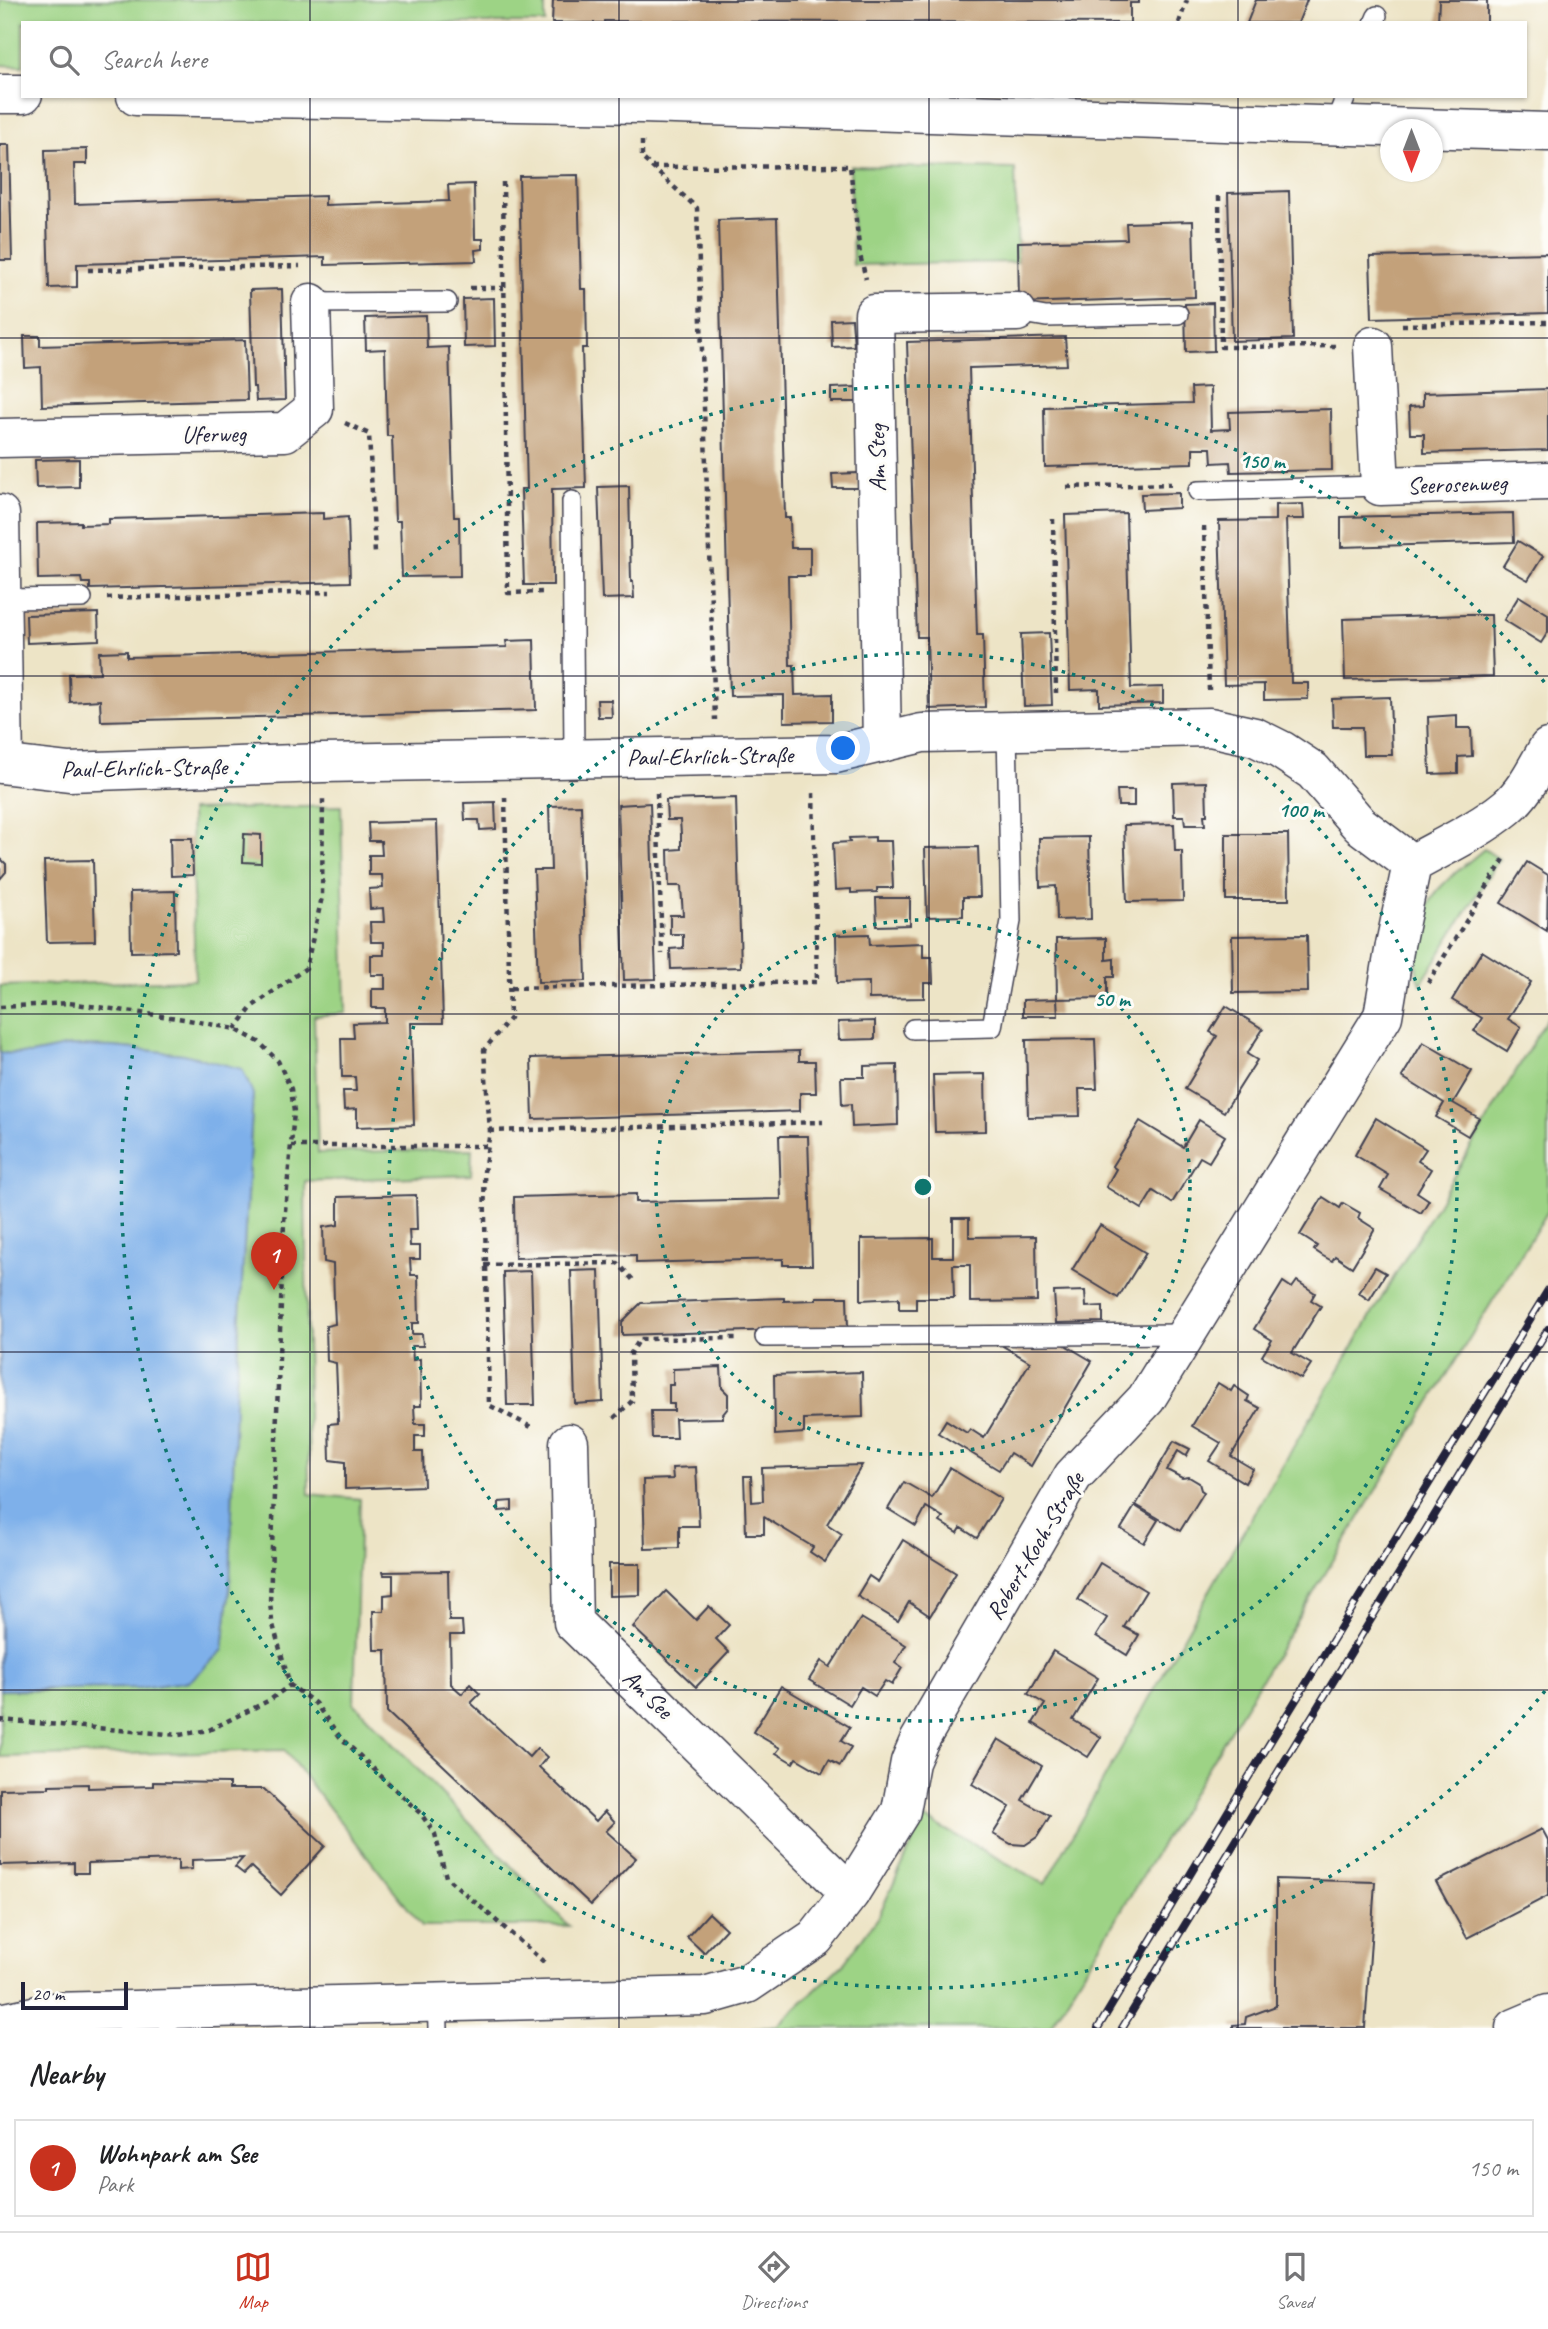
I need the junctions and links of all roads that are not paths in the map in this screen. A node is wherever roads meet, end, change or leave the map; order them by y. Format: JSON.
{"nodes":[{"id":1,"x":0,"y":94,"type":"edge"},
{"id":2,"x":21,"y":94,"type":"edge"},
{"id":3,"x":262,"y":98,"type":"edge"},
{"id":4,"x":1340,"y":111,"type":"edge"},
{"id":5,"x":1548,"y":132,"type":"edge"},
{"id":6,"x":447,"y":302,"type":"dead end"},
{"id":7,"x":311,"y":303,"type":"joint"},
{"id":8,"x":1017,"y":312,"type":"joint"},
{"id":9,"x":1178,"y":314,"type":"dead end"},
{"id":10,"x":1373,"y":346,"type":"road end"},
{"id":11,"x":0,"y":438,"type":"edge"},
{"id":12,"x":1548,"y":481,"type":"edge"},
{"id":13,"x":1380,"y":486,"type":"junction"},
{"id":14,"x":1198,"y":491,"type":"road end"},
{"id":15,"x":572,"y":501,"type":"dead end"},
{"id":16,"x":0,"y":514,"type":"edge"},
{"id":17,"x":82,"y":598,"type":"road end"},
{"id":18,"x":2,"y":599,"type":"junction"},
{"id":19,"x":1007,"y":731,"type":"junction"},
{"id":20,"x":882,"y":743,"type":"junction"},
{"id":21,"x":1548,"y":748,"type":"edge"},
{"id":22,"x":574,"y":758,"type":"junction"},
{"id":23,"x":2,"y":764,"type":"edge"},
{"id":24,"x":1412,"y":864,"type":"junction"},
{"id":25,"x":913,"y":1029,"type":"dead end"},
{"id":26,"x":1187,"y":1334,"type":"junction"},
{"id":27,"x":765,"y":1337,"type":"road end"},
{"id":28,"x":569,"y":1443,"type":"road end"},
{"id":29,"x":850,"y":1893,"type":"junction"},
{"id":30,"x":1548,"y":2014,"type":"edge"},
{"id":31,"x":438,"y":2015,"type":"edge"},
{"id":32,"x":241,"y":2017,"type":"edge"},
{"id":33,"x":0,"y":2026,"type":"edge"},
{"id":34,"x":1516,"y":2028,"type":"edge"}],
"edges":[{"from":1,"to":2,"type":"street"},
{"from":3,"to":4,"type":"street"},
{"from":4,"to":5,"type":"street"},
{"from":6,"to":7,"type":"lane"},
{"from":7,"to":11,"type":"street","name":"Uferweg"},
{"from":8,"to":9,"type":"lane"},
{"from":8,"to":20,"type":"street","name":"Am Steg"},
{"from":10,"to":13,"type":"street","name":"Seerosenweg"},
{"from":12,"to":13,"type":"street","name":"Seerosenweg"},
{"from":13,"to":14,"type":"lane"},
{"from":15,"to":22,"type":"lane"},
{"from":16,"to":18,"type":"street"},
{"from":17,"to":18,"type":"lane"},
{"from":18,"to":23,"type":"street"},
{"from":19,"to":20,"type":"street","name":"Paul-Ehrlich-Straße"},
{"from":19,"to":24,"type":"street","name":"Paul-Ehrlich-Straße"},
{"from":19,"to":25,"type":"lane"},
{"from":20,"to":22,"type":"street","name":"Paul-Ehrlich-Straße"},
{"from":21,"to":24,"type":"street"},
{"from":22,"to":23,"type":"street","name":"Paul-Ehrlich-Straße"},
{"from":24,"to":26,"type":"street","name":"Robert-Koch-Straße"},
{"from":26,"to":27,"type":"lane"},
{"from":26,"to":29,"type":"street","name":"Robert-Koch-Straße"},
{"from":28,"to":29,"type":"street","name":"Am See"},
{"from":29,"to":31,"type":"street","name":"Robert-Koch-Straße"},
{"from":30,"to":34,"type":"street"},
{"from":31,"to":32,"type":"street","name":"Robert-Koch-Straße"},
{"from":32,"to":33,"type":"street","name":"Robert-Koch-Straße"}]}
